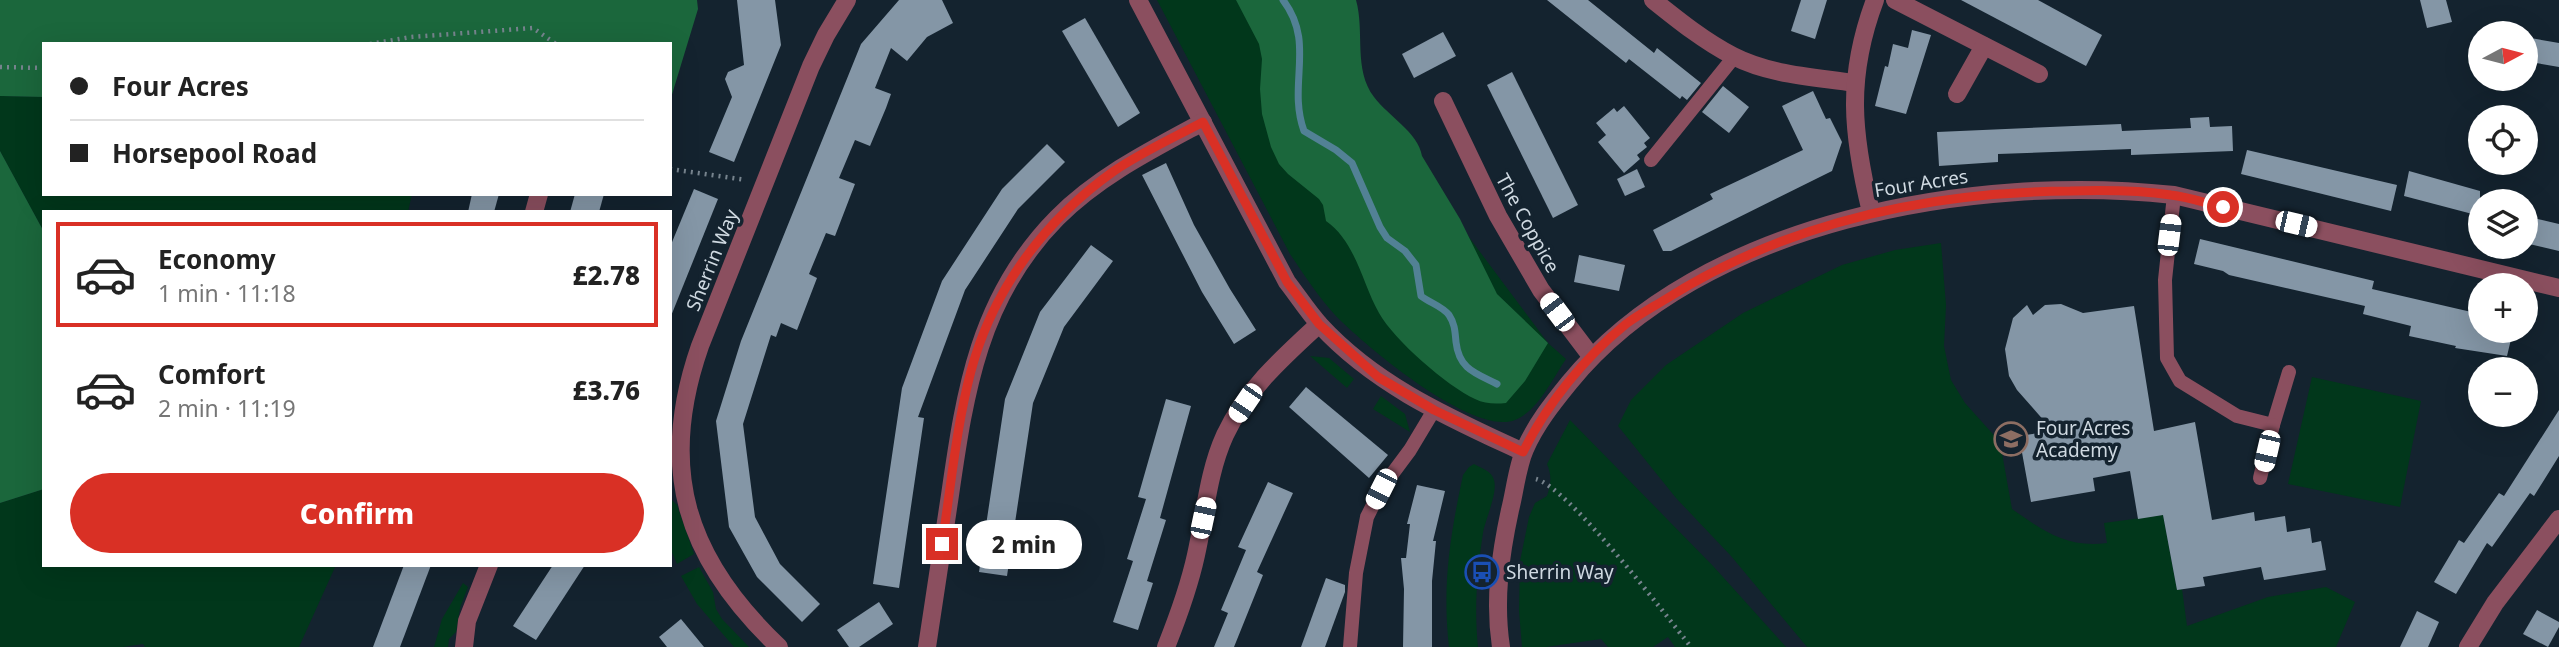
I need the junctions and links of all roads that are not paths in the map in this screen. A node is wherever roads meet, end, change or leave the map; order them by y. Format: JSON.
{"nodes":[{"id":1,"x":847,"y":0,"type":"edge"},
{"id":2,"x":1138,"y":0,"type":"edge"},
{"id":3,"x":1653,"y":0,"type":"edge"},
{"id":4,"x":1875,"y":0,"type":"edge"},
{"id":5,"x":1895,"y":0,"type":"edge"},
{"id":6,"x":1984,"y":46,"type":"junction"},
{"id":7,"x":1734,"y":57,"type":"junction"},
{"id":8,"x":2039,"y":74,"type":"dead end"},
{"id":9,"x":1854,"y":83,"type":"junction"},
{"id":10,"x":1957,"y":94,"type":"dead end"},
{"id":11,"x":1443,"y":101,"type":"dead end"},
{"id":12,"x":1203,"y":122,"type":"junction"},
{"id":13,"x":1651,"y":160,"type":"dead end"},
{"id":14,"x":2174,"y":195,"type":"junction"},
{"id":15,"x":1871,"y":212,"type":"junction"},
{"id":16,"x":2559,"y":288,"type":"edge"},
{"id":17,"x":1319,"y":324,"type":"junction"},
{"id":18,"x":1591,"y":356,"type":"junction"},
{"id":19,"x":2289,"y":372,"type":"dead end"},
{"id":20,"x":1434,"y":410,"type":"junction"},
{"id":21,"x":2273,"y":425,"type":"junction"},
{"id":22,"x":1523,"y":452,"type":"junction"},
{"id":23,"x":2260,"y":478,"type":"dead end"},
{"id":24,"x":676,"y":480,"type":"edge"},
{"id":25,"x":2559,"y":519,"type":"edge"},
{"id":26,"x":488,"y":567,"type":"edge"},
{"id":27,"x":464,"y":647,"type":"edge"},
{"id":28,"x":779,"y":647,"type":"edge"},
{"id":29,"x":927,"y":647,"type":"edge"},
{"id":30,"x":1166,"y":647,"type":"edge"},
{"id":31,"x":1350,"y":647,"type":"edge"},
{"id":32,"x":1501,"y":647,"type":"edge"},
{"id":33,"x":2468,"y":647,"type":"edge"}],
"edges":[{"from":1,"to":24,"type":"street","name":"Sherrin Way"},
{"from":2,"to":12,"type":"street"},
{"from":3,"to":7,"type":"street"},
{"from":4,"to":9,"type":"street"},
{"from":5,"to":6,"type":"street"},
{"from":6,"to":8,"type":"street"},
{"from":6,"to":10,"type":"street"},
{"from":7,"to":9,"type":"street"},
{"from":7,"to":13,"type":"lane"},
{"from":9,"to":15,"type":"street"},
{"from":11,"to":18,"type":"street","name":"The Coppice"},
{"from":12,"to":17,"type":"street"},
{"from":12,"to":29,"type":"street"},
{"from":14,"to":15,"type":"street","name":"Four Acres"},
{"from":14,"to":16,"type":"street","name":"Four Acres"},
{"from":14,"to":21,"type":"lane"},
{"from":15,"to":18,"type":"street","name":"Four Acres"},
{"from":17,"to":20,"type":"street"},
{"from":17,"to":30,"type":"street"},
{"from":18,"to":22,"type":"street","name":"Four Acres"},
{"from":19,"to":21,"type":"lane"},
{"from":20,"to":22,"type":"street"},
{"from":20,"to":31,"type":"lane"},
{"from":21,"to":23,"type":"lane"},
{"from":22,"to":32,"type":"street","name":"Four Acres"},
{"from":24,"to":28,"type":"street","name":"Sherrin Way"},
{"from":25,"to":33,"type":"street"},
{"from":26,"to":27,"type":"street"}]}
